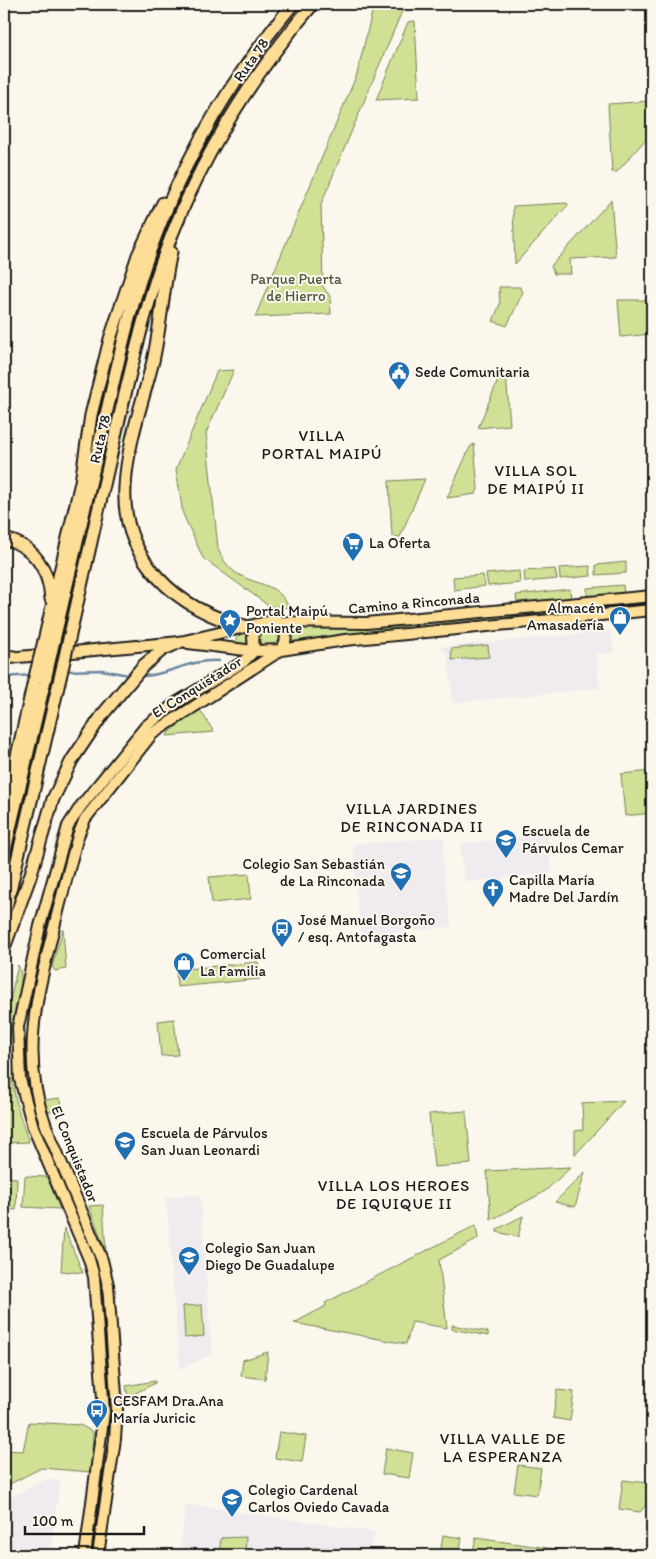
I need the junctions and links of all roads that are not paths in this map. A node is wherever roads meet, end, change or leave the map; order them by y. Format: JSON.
{"nodes":[{"id":1,"x":293,"y":4,"type":"edge"},
{"id":2,"x":312,"y":4,"type":"edge"},
{"id":3,"x":189,"y":162,"type":"junction"},
{"id":4,"x":183,"y":209,"type":"junction"},
{"id":5,"x":4,"y":539,"type":"edge"},
{"id":6,"x":652,"y":596,"type":"edge"},
{"id":7,"x":52,"y":608,"type":"junction"},
{"id":8,"x":652,"y":610,"type":"edge"},
{"id":9,"x":278,"y":622,"type":"junction"},
{"id":10,"x":257,"y":624,"type":"junction"},
{"id":11,"x":245,"y":626,"type":"junction"},
{"id":12,"x":49,"y":641,"type":"junction"},
{"id":13,"x":180,"y":642,"type":"junction"},
{"id":14,"x":232,"y":649,"type":"junction"},
{"id":15,"x":281,"y":650,"type":"junction"},
{"id":16,"x":254,"y":651,"type":"junction"},
{"id":17,"x":7,"y":657,"type":"edge"},
{"id":18,"x":234,"y":668,"type":"junction"},
{"id":19,"x":40,"y":681,"type":"junction"},
{"id":20,"x":17,"y":756,"type":"junction"},
{"id":21,"x":4,"y":778,"type":"edge"},
{"id":22,"x":4,"y":813,"type":"edge"},
{"id":23,"x":4,"y":854,"type":"edge"},
{"id":24,"x":4,"y":916,"type":"edge"},
{"id":25,"x":4,"y":948,"type":"edge"},
{"id":26,"x":85,"y":1555,"type":"edge"},
{"id":27,"x":98,"y":1555,"type":"edge"}],
"edges":[{"from":1,"to":3,"type":"highway","name":"Ruta 78"},
{"from":2,"to":4,"type":"highway","name":"Ruta 78"},
{"from":3,"to":7,"type":"highway"},
{"from":3,"to":12,"type":"highway","name":"Ruta 78"},
{"from":4,"to":11,"type":"highway"},
{"from":4,"to":24,"type":"highway","name":"Ruta 78","bridge":true},
{"from":5,"to":7,"type":"highway"},
{"from":6,"to":9,"type":"main road","name":"Camino a Rinconada"},
{"from":7,"to":12,"type":"highway"},
{"from":8,"to":15,"type":"main road","name":"Camino a Rinconada"},
{"from":9,"to":10,"type":"main road","name":"Camino a Rinconada"},
{"from":9,"to":15,"type":"main road"},
{"from":10,"to":11,"type":"main road","name":"Camino a Rinconada"},
{"from":10,"to":16,"type":"main road"},
{"from":11,"to":13,"type":"main road","name":"Camino a Rinconada"},
{"from":12,"to":19,"type":"highway","bridge":true},
{"from":13,"to":14,"type":"main road","name":"Camino a Rinconada"},
{"from":13,"to":17,"type":"main road","name":"Camino a Rinconada"},
{"from":13,"to":25,"type":"highway"},
{"from":14,"to":16,"type":"main road","name":"Camino a Rinconada"},
{"from":14,"to":18,"type":"main road"},
{"from":15,"to":16,"type":"main road","name":"Camino a Rinconada"},
{"from":15,"to":27,"type":"main road","name":"El Conquistador"},
{"from":16,"to":18,"type":"main road","name":"El Conquistador"},
{"from":18,"to":26,"type":"main road","name":"El Conquistador"},
{"from":19,"to":20,"type":"highway"},
{"from":19,"to":23,"type":"highway"},
{"from":20,"to":21,"type":"highway"},
{"from":20,"to":22,"type":"highway"}]}
